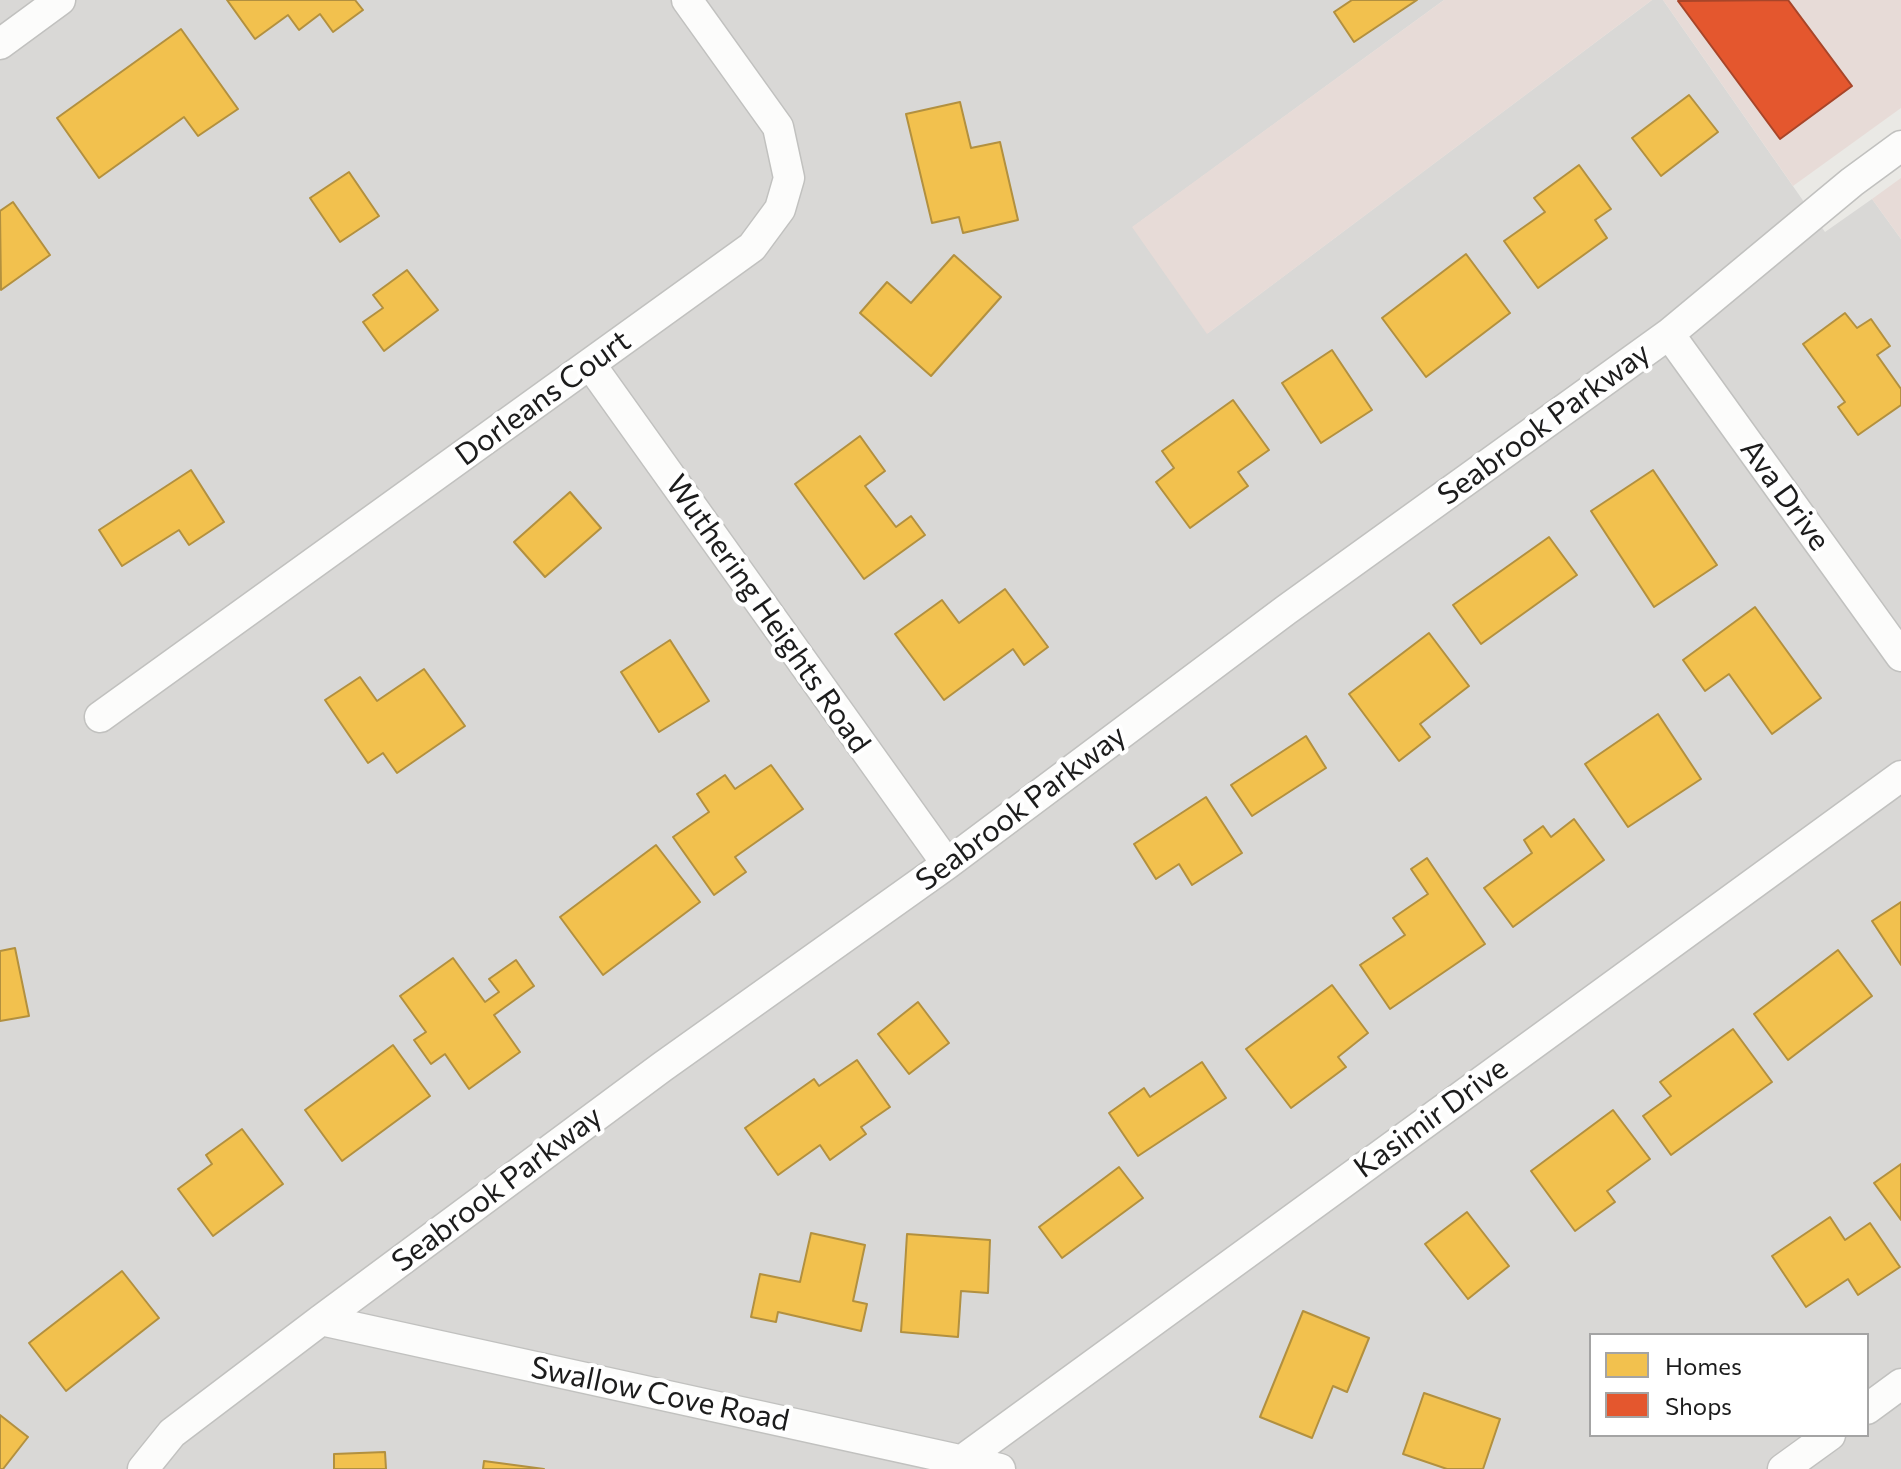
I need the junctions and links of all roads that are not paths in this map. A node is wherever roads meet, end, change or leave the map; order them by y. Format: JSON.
{"nodes":[{"id":1,"x":60,"y":0,"type":"edge"},
{"id":2,"x":687,"y":0,"type":"edge"},
{"id":3,"x":0,"y":44,"type":"edge"},
{"id":4,"x":1901,"y":146,"type":"edge"},
{"id":5,"x":1669,"y":334,"type":"junction"},
{"id":6,"x":590,"y":364,"type":"junction"},
{"id":7,"x":1901,"y":656,"type":"edge"},
{"id":8,"x":100,"y":717,"type":"dead end"},
{"id":9,"x":1901,"y":776,"type":"edge"},
{"id":10,"x":947,"y":864,"type":"junction"},
{"id":11,"x":321,"y":1320,"type":"junction"},
{"id":12,"x":1901,"y":1384,"type":"edge"},
{"id":13,"x":1869,"y":1408,"type":"edge"},
{"id":14,"x":1827,"y":1437,"type":"edge"},
{"id":15,"x":961,"y":1461,"type":"junction"},
{"id":16,"x":143,"y":1469,"type":"edge"},
{"id":17,"x":1000,"y":1469,"type":"edge"},
{"id":18,"x":1783,"y":1469,"type":"edge"}],
"edges":[{"from":1,"to":3,"type":"street"},
{"from":2,"to":6,"type":"street","name":"Dorleans Court"},
{"from":4,"to":5,"type":"street","name":"Seabrook Parkway"},
{"from":5,"to":7,"type":"street","name":"Ava Drive"},
{"from":5,"to":10,"type":"street","name":"Seabrook Parkway"},
{"from":6,"to":8,"type":"street","name":"Dorleans Court"},
{"from":6,"to":10,"type":"street","name":"Wuthering Heights Road"},
{"from":9,"to":15,"type":"street","name":"Kasimir Drive"},
{"from":10,"to":11,"type":"street","name":"Seabrook Parkway"},
{"from":11,"to":15,"type":"street","name":"Swallow Cove Road"},
{"from":11,"to":16,"type":"street","name":"Seabrook Parkway"},
{"from":12,"to":13,"type":"street"},
{"from":14,"to":18,"type":"street"},
{"from":15,"to":17,"type":"street","name":"Swallow Cove Road"}]}
